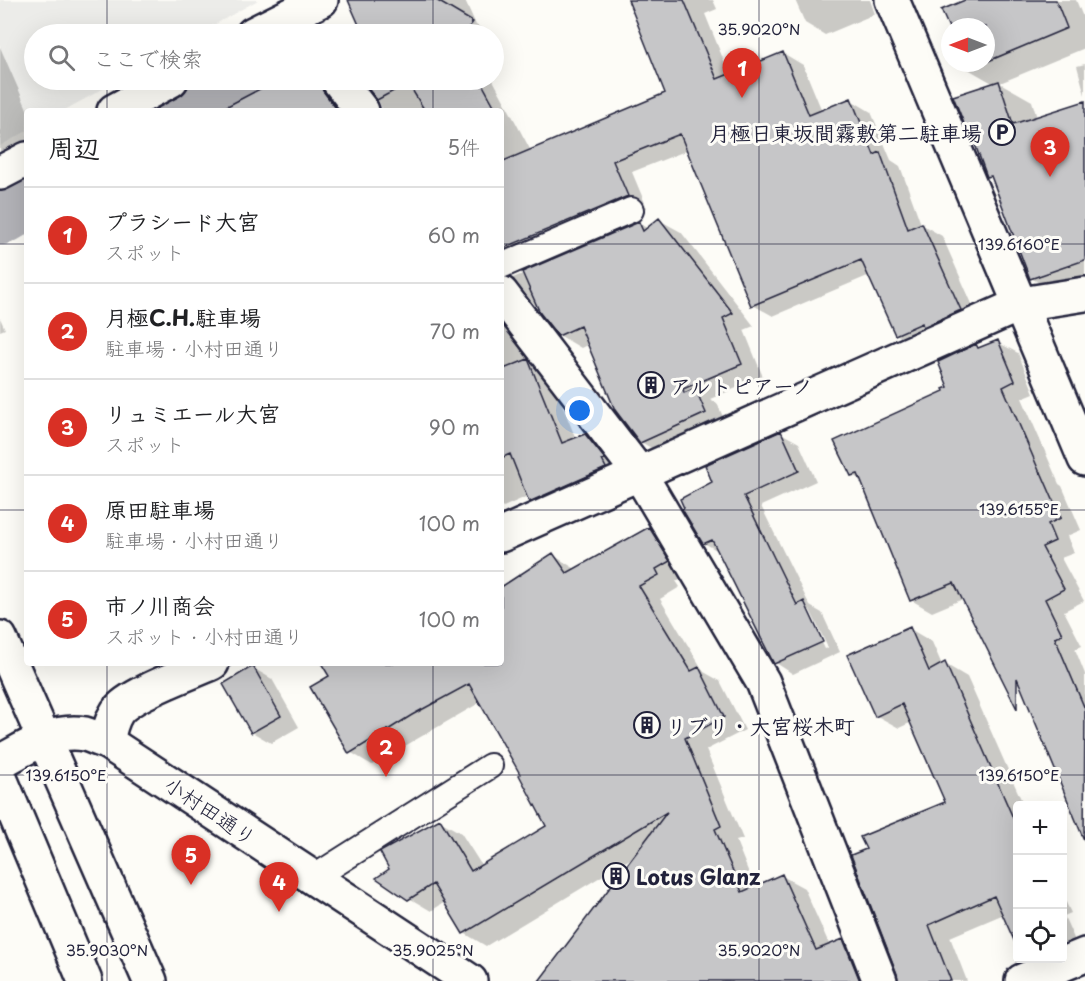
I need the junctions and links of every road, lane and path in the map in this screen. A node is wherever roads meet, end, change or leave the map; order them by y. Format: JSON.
{"nodes":[{"id":1,"x":892,"y":0,"type":"edge"},
{"id":2,"x":309,"y":16,"type":"edge"},
{"id":3,"x":284,"y":24,"type":"edge"},
{"id":4,"x":153,"y":90,"type":"edge"},
{"id":5,"x":346,"y":90,"type":"edge"},
{"id":6,"x":120,"y":108,"type":"edge"},
{"id":7,"x":360,"y":108,"type":"edge"},
{"id":8,"x":24,"y":161,"type":"edge"},
{"id":9,"x":0,"y":173,"type":"edge"},
{"id":10,"x":631,"y":210,"type":"dead end"},
{"id":11,"x":504,"y":265,"type":"edge"},
{"id":12,"x":1085,"y":294,"type":"edge"},
{"id":13,"x":504,"y":297,"type":"edge"},
{"id":14,"x":1021,"y":304,"type":"junction"},
{"id":15,"x":1085,"y":459,"type":"edge"},
{"id":16,"x":639,"y":473,"type":"junction"},
{"id":17,"x":504,"y":534,"type":"edge"},
{"id":18,"x":0,"y":638,"type":"edge"},
{"id":19,"x":205,"y":666,"type":"edge"},
{"id":20,"x":45,"y":738,"type":"junction"},
{"id":21,"x":107,"y":742,"type":"junction"},
{"id":22,"x":0,"y":762,"type":"edge"},
{"id":23,"x":490,"y":766,"type":"dead end"},
{"id":24,"x":0,"y":778,"type":"edge"},
{"id":25,"x":313,"y":878,"type":"junction"},
{"id":26,"x":1085,"y":955,"type":"edge"},
{"id":27,"x":85,"y":981,"type":"edge"},
{"id":28,"x":150,"y":981,"type":"edge"},
{"id":29,"x":470,"y":981,"type":"edge"},
{"id":30,"x":880,"y":981,"type":"edge"},
{"id":31,"x":1022,"y":981,"type":"edge"}],
"edges":[{"from":1,"to":14,"type":"street"},
{"from":2,"to":3,"type":"street"},
{"from":4,"to":6,"type":"street"},
{"from":5,"to":7,"type":"street"},
{"from":8,"to":9,"type":"street"},
{"from":10,"to":11,"type":"lane"},
{"from":12,"to":14,"type":"street"},
{"from":13,"to":16,"type":"street"},
{"from":14,"to":15,"type":"street"},
{"from":14,"to":16,"type":"street"},
{"from":16,"to":17,"type":"street"},
{"from":16,"to":30,"type":"street"},
{"from":18,"to":20,"type":"street"},
{"from":19,"to":21,"type":"street"},
{"from":20,"to":21,"type":"street","name":"小村田通り"},
{"from":20,"to":22,"type":"street","name":"小村田通り"},
{"from":20,"to":28,"type":"street"},
{"from":21,"to":25,"type":"street","name":"小村田通り"},
{"from":23,"to":25,"type":"lane"},
{"from":24,"to":27,"type":"street"},
{"from":25,"to":29,"type":"street","name":"小村田通り"},
{"from":26,"to":31,"type":"street"}]}
